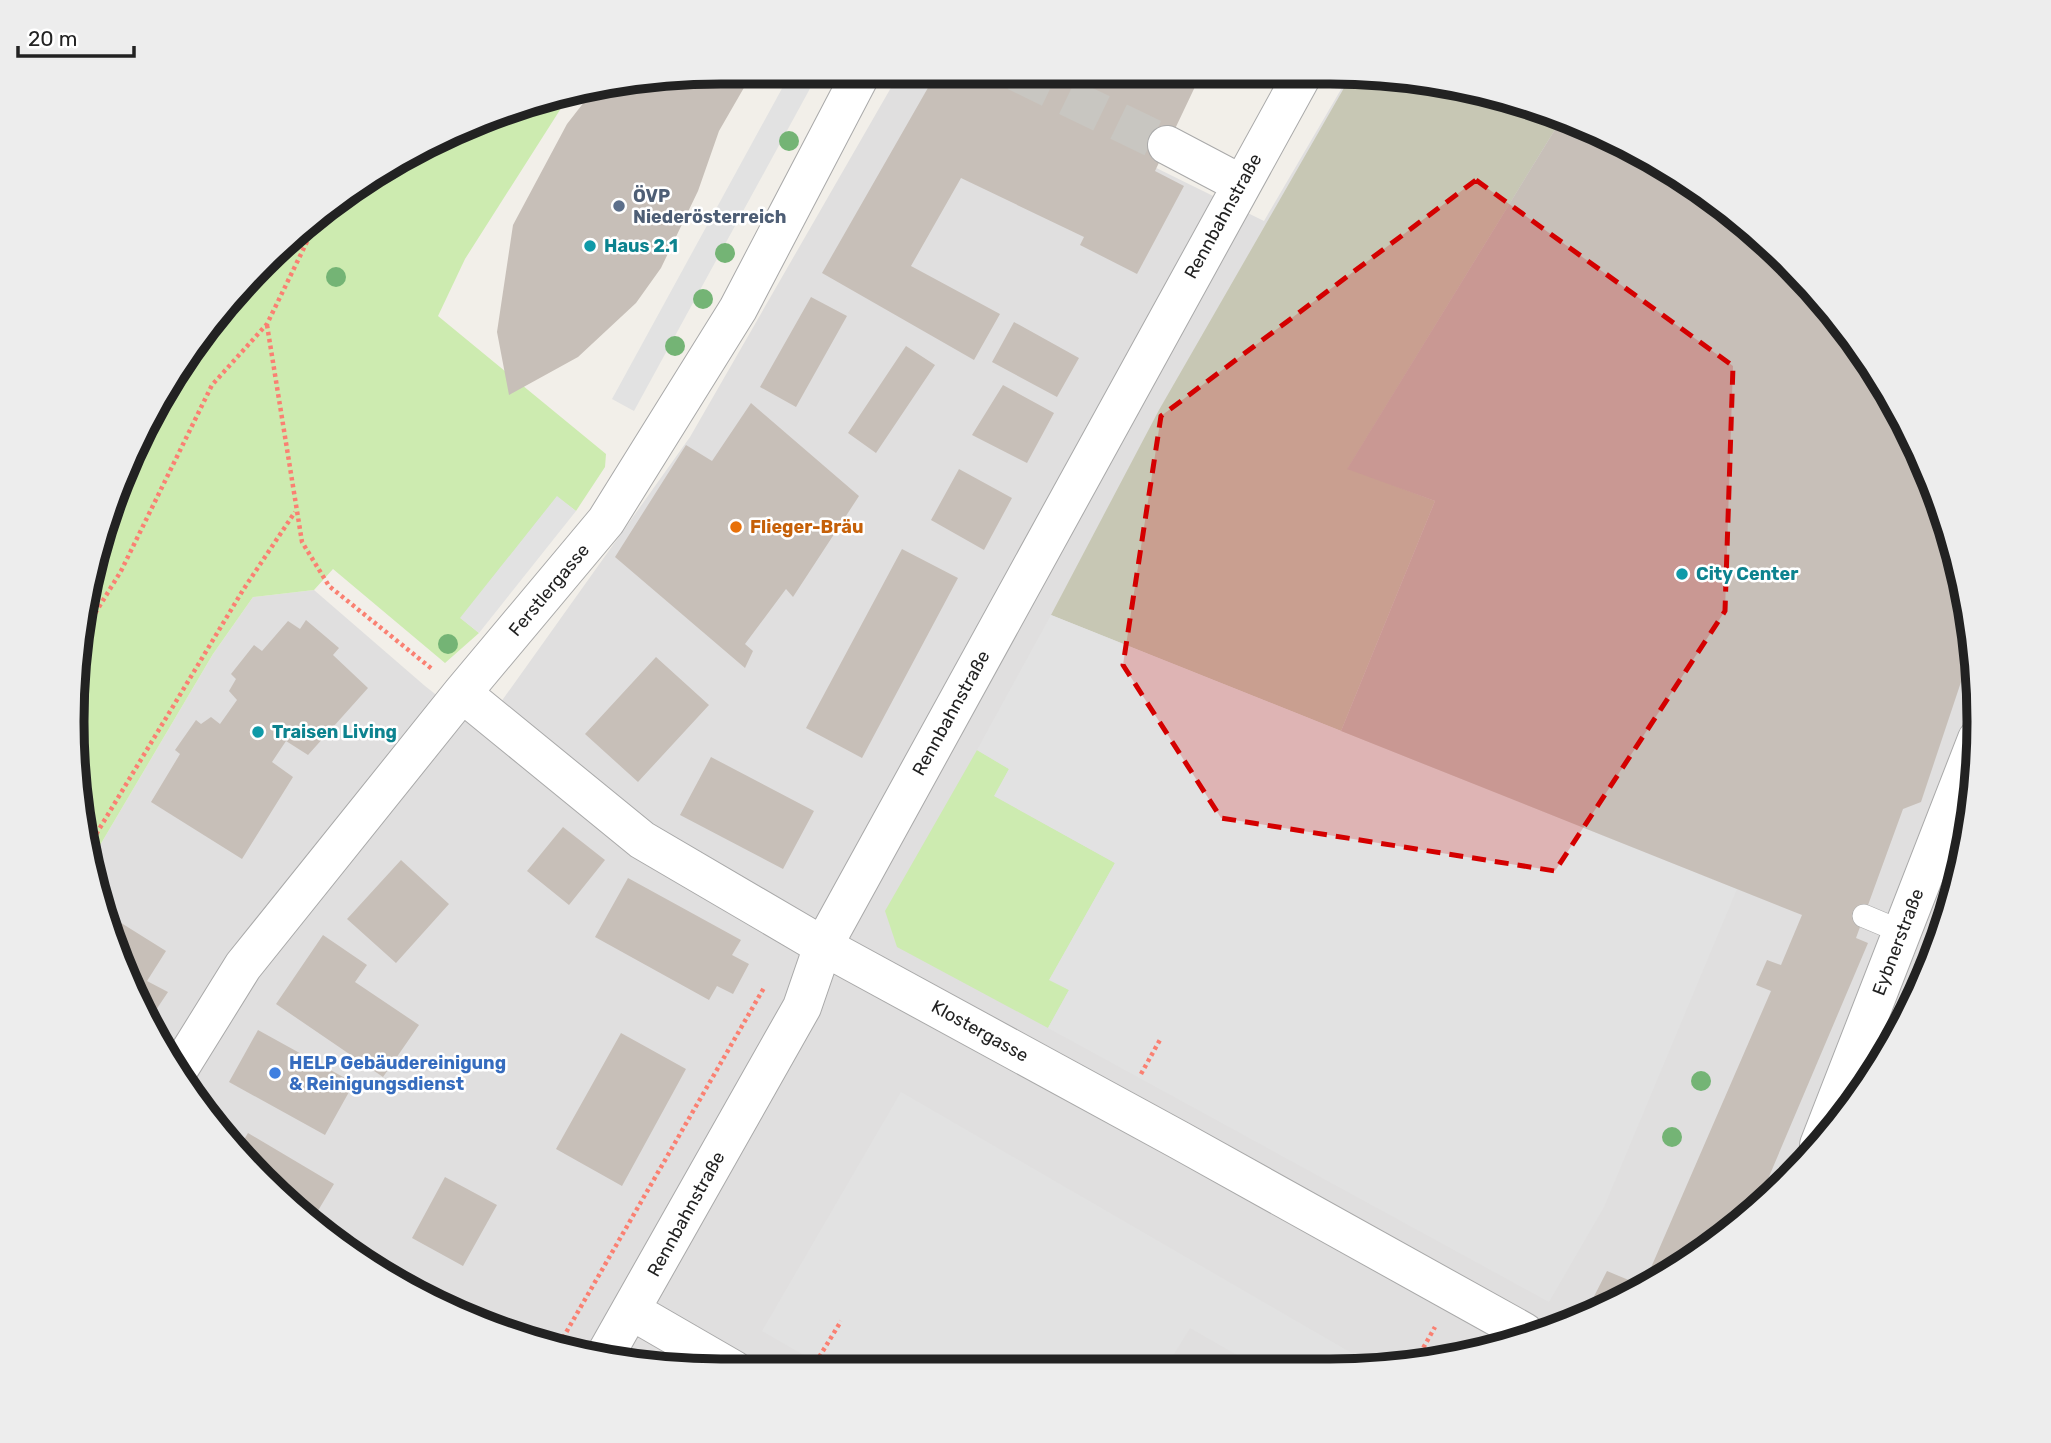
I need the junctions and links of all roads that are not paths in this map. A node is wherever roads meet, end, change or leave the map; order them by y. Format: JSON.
{"nodes":[{"id":1,"x":856,"y":84,"type":"edge"},
{"id":2,"x":1297,"y":84,"type":"edge"},
{"id":3,"x":1167,"y":145,"type":"tunnel mouth"},
{"id":4,"x":1241,"y":184,"type":"junction"},
{"id":5,"x":462,"y":693,"type":"junction"},
{"id":6,"x":1965,"y":769,"type":"edge"},
{"id":7,"x":1864,"y":916,"type":"dead end"},
{"id":8,"x":1902,"y":932,"type":"junction"},
{"id":9,"x":810,"y":938,"type":"junction"},
{"id":10,"x":183,"y":1063,"type":"edge"},
{"id":11,"x":1830,"y":1116,"type":"edge"},
{"id":12,"x":632,"y":1311,"type":"junction"},
{"id":13,"x":1519,"y":1329,"type":"edge"},
{"id":14,"x":609,"y":1349,"type":"edge"},
{"id":15,"x":715,"y":1359,"type":"edge"}],
"edges":[{"from":1,"to":5,"type":"street","name":"Ferstlergasse"},
{"from":2,"to":4,"type":"street","name":"Rennbahnstraße"},
{"from":3,"to":4,"type":"street"},
{"from":4,"to":9,"type":"street","name":"Rennbahnstraße"},
{"from":5,"to":9,"type":"street","name":"Klostergasse"},
{"from":5,"to":10,"type":"street","name":"Ferstlergasse"},
{"from":6,"to":8,"type":"street","name":"Eybnerstraße"},
{"from":7,"to":8,"type":"lane"},
{"from":8,"to":11,"type":"street","name":"Eybnerstraße"},
{"from":9,"to":12,"type":"street","name":"Rennbahnstraße"},
{"from":9,"to":13,"type":"street","name":"Klostergasse"},
{"from":12,"to":14,"type":"street","name":"Rennbahnstraße"},
{"from":12,"to":15,"type":"street"}]}
